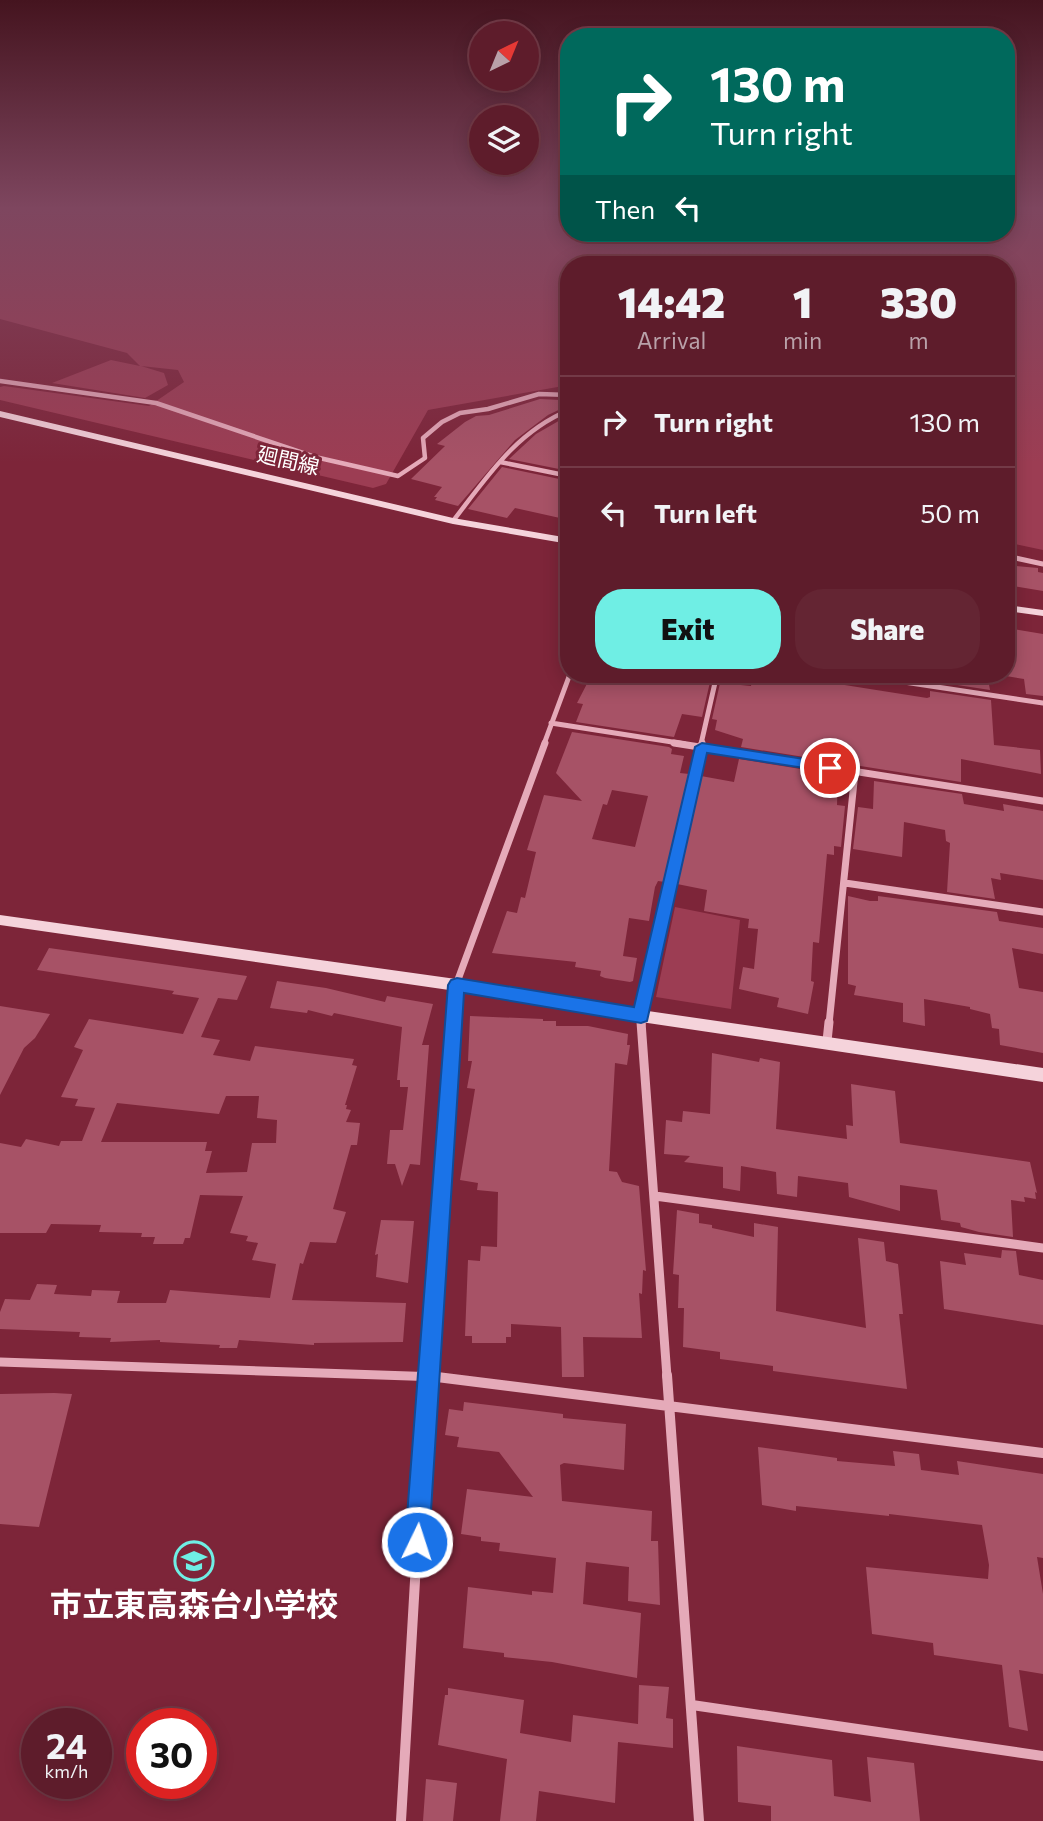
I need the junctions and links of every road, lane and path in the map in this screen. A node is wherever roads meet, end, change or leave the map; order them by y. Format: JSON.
{"nodes":[{"id":1,"x":0,"y":381,"type":"edge"},
{"id":2,"x":560,"y":393,"type":"edge"},
{"id":3,"x":0,"y":414,"type":"edge"},
{"id":4,"x":560,"y":414,"type":"edge"},
{"id":5,"x":500,"y":462,"type":"junction"},
{"id":6,"x":560,"y":474,"type":"edge"},
{"id":7,"x":453,"y":521,"type":"junction"},
{"id":8,"x":560,"y":539,"type":"edge"},
{"id":9,"x":1015,"y":558,"type":"edge"},
{"id":10,"x":1043,"y":564,"type":"edge"},
{"id":11,"x":1015,"y":609,"type":"edge"},
{"id":12,"x":1043,"y":613,"type":"edge"},
{"id":13,"x":567,"y":683,"type":"edge"},
{"id":14,"x":715,"y":683,"type":"edge"},
{"id":15,"x":911,"y":683,"type":"edge"},
{"id":16,"x":1043,"y":703,"type":"edge"},
{"id":17,"x":551,"y":723,"type":"junction"},
{"id":18,"x":702,"y":747,"type":"junction"},
{"id":19,"x":855,"y":772,"type":"junction"},
{"id":20,"x":1043,"y":801,"type":"edge"},
{"id":21,"x":845,"y":883,"type":"junction"},
{"id":22,"x":1043,"y":912,"type":"edge"},
{"id":23,"x":0,"y":920,"type":"edge"},
{"id":24,"x":457,"y":985,"type":"junction"},
{"id":25,"x":641,"y":1016,"type":"junction"},
{"id":26,"x":827,"y":1041,"type":"junction"},
{"id":27,"x":1043,"y":1075,"type":"edge"},
{"id":28,"x":655,"y":1196,"type":"junction"},
{"id":29,"x":1043,"y":1248,"type":"edge"},
{"id":30,"x":0,"y":1362,"type":"edge"},
{"id":31,"x":428,"y":1375,"type":"junction"},
{"id":32,"x":669,"y":1407,"type":"junction"},
{"id":33,"x":1043,"y":1453,"type":"edge"},
{"id":34,"x":692,"y":1704,"type":"junction"},
{"id":35,"x":1043,"y":1756,"type":"edge"},
{"id":36,"x":401,"y":1821,"type":"edge"},
{"id":37,"x":699,"y":1821,"type":"edge"}],
"edges":[{"from":1,"to":2,"type":"street"},
{"from":3,"to":7,"type":"street","name":"廻間線"},
{"from":4,"to":5,"type":"street"},
{"from":5,"to":6,"type":"street"},
{"from":5,"to":7,"type":"street"},
{"from":7,"to":8,"type":"street","name":"廻間線"},
{"from":9,"to":10,"type":"street"},
{"from":11,"to":12,"type":"street"},
{"from":13,"to":17,"type":"street"},
{"from":14,"to":18,"type":"street"},
{"from":15,"to":16,"type":"street"},
{"from":17,"to":18,"type":"street"},
{"from":17,"to":24,"type":"street"},
{"from":18,"to":19,"type":"street"},
{"from":18,"to":25,"type":"street"},
{"from":19,"to":20,"type":"street"},
{"from":19,"to":21,"type":"street"},
{"from":21,"to":22,"type":"street"},
{"from":21,"to":26,"type":"street"},
{"from":23,"to":24,"type":"street"},
{"from":24,"to":25,"type":"street"},
{"from":24,"to":31,"type":"street"},
{"from":25,"to":26,"type":"street"},
{"from":25,"to":28,"type":"street"},
{"from":26,"to":27,"type":"street"},
{"from":28,"to":29,"type":"street"},
{"from":28,"to":32,"type":"street"},
{"from":30,"to":31,"type":"street"},
{"from":31,"to":32,"type":"street"},
{"from":31,"to":36,"type":"street"},
{"from":32,"to":33,"type":"street"},
{"from":32,"to":34,"type":"street"},
{"from":34,"to":35,"type":"street"},
{"from":34,"to":37,"type":"street"}]}
